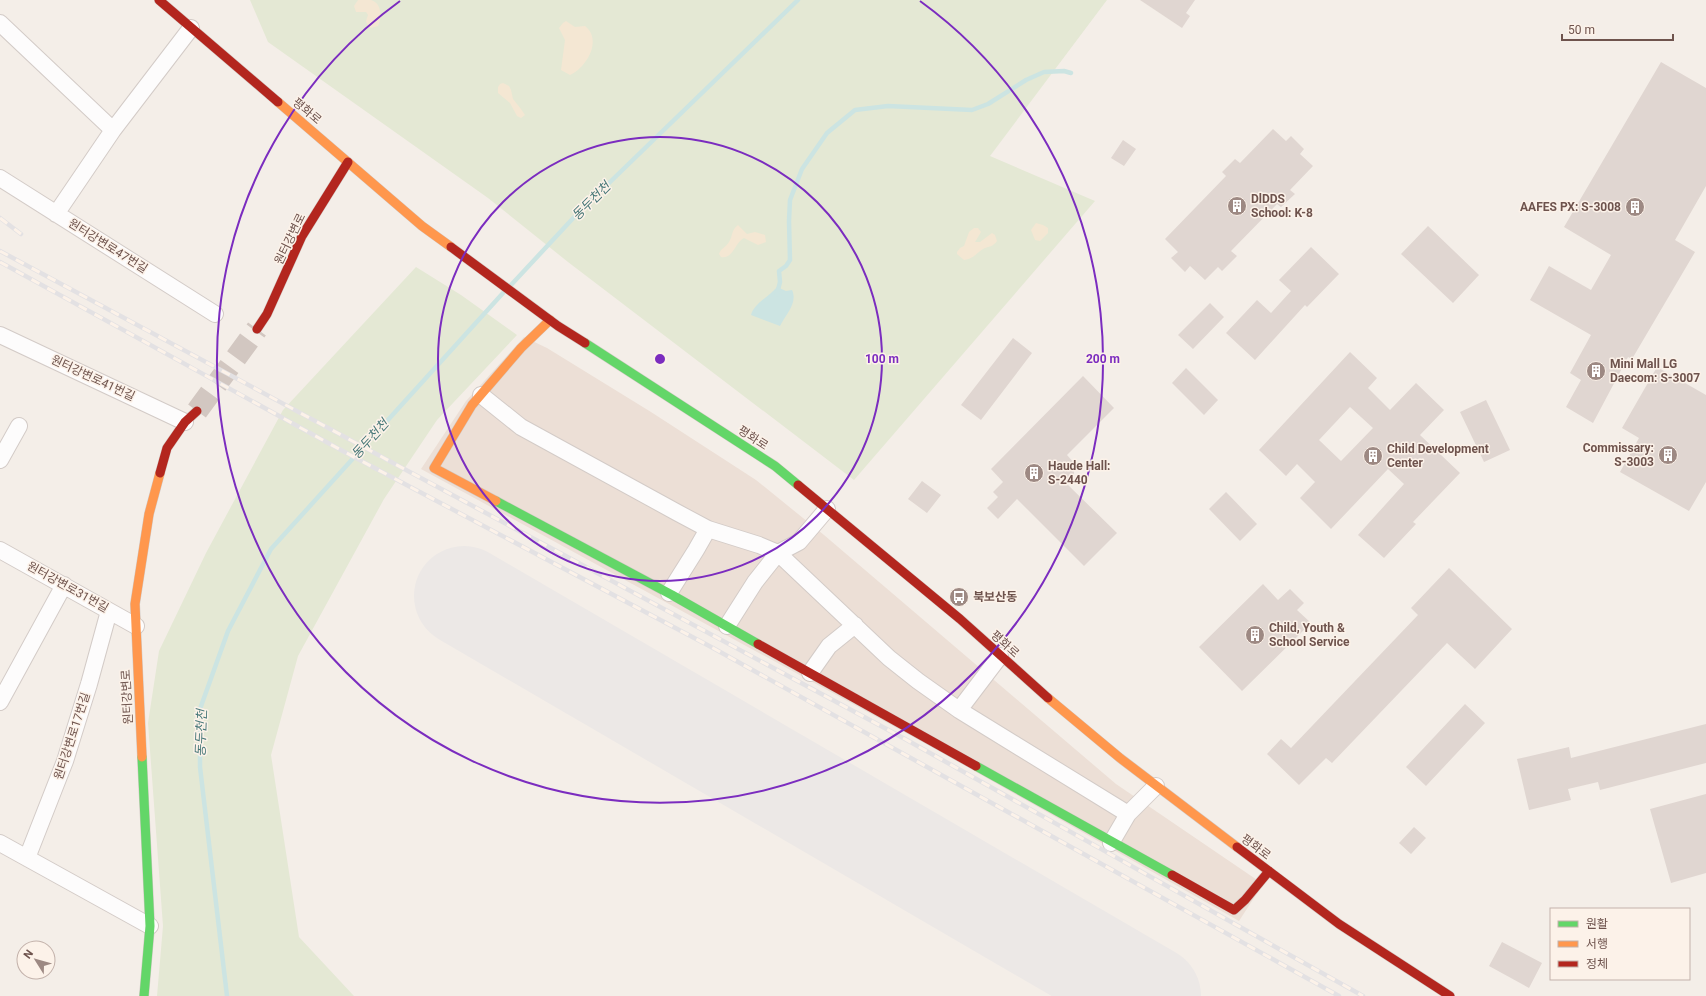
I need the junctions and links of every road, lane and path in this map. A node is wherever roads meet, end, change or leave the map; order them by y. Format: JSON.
{"nodes":[{"id":1,"x":159,"y":0,"type":"edge"},
{"id":2,"x":0,"y":23,"type":"edge"},
{"id":3,"x":191,"y":28,"type":"junction"},
{"id":4,"x":114,"y":130,"type":"junction"},
{"id":5,"x":348,"y":162,"type":"junction"},
{"id":6,"x":0,"y":178,"type":"edge"},
{"id":7,"x":56,"y":214,"type":"junction"},
{"id":8,"x":215,"y":314,"type":"dead end"},
{"id":9,"x":550,"y":320,"type":"junction"},
{"id":10,"x":257,"y":329,"type":"tunnel mouth"},
{"id":11,"x":0,"y":335,"type":"edge"},
{"id":12,"x":481,"y":395,"type":"junction"},
{"id":13,"x":191,"y":416,"type":"joint"},
{"id":14,"x":19,"y":426,"type":"dead end"},
{"id":15,"x":0,"y":460,"type":"edge"},
{"id":16,"x":827,"y":509,"type":"junction"},
{"id":17,"x":708,"y":529,"type":"junction"},
{"id":18,"x":0,"y":550,"type":"edge"},
{"id":19,"x":778,"y":553,"type":"junction"},
{"id":20,"x":64,"y":584,"type":"junction"},
{"id":21,"x":669,"y":593,"type":"junction"},
{"id":22,"x":109,"y":611,"type":"junction"},
{"id":23,"x":855,"y":625,"type":"junction"},
{"id":24,"x":136,"y":626,"type":"junction"},
{"id":25,"x":727,"y":626,"type":"junction"},
{"id":26,"x":1000,"y":656,"type":"junction"},
{"id":27,"x":810,"y":674,"type":"junction"},
{"id":28,"x":0,"y":702,"type":"edge"},
{"id":29,"x":959,"y":710,"type":"junction"},
{"id":30,"x":1156,"y":786,"type":"junction"},
{"id":31,"x":1128,"y":814,"type":"junction"},
{"id":32,"x":0,"y":843,"type":"edge"},
{"id":33,"x":1112,"y":843,"type":"junction"},
{"id":34,"x":27,"y":858,"type":"junction"},
{"id":35,"x":1269,"y":872,"type":"junction"},
{"id":36,"x":150,"y":926,"type":"junction"},
{"id":37,"x":144,"y":996,"type":"edge"},
{"id":38,"x":1450,"y":996,"type":"edge"}],
"edges":[{"from":1,"to":3,"type":"street","name":"평화로"},
{"from":2,"to":4,"type":"street"},
{"from":3,"to":4,"type":"street"},
{"from":3,"to":5,"type":"street","name":"평화로"},
{"from":4,"to":7,"type":"street"},
{"from":5,"to":9,"type":"street","name":"평화로"},
{"from":5,"to":10,"type":"street","name":"원터강변로"},
{"from":6,"to":7,"type":"street","name":"원터강변로47번길"},
{"from":7,"to":8,"type":"street","name":"원터강변로47번길"},
{"from":9,"to":12,"type":"street"},
{"from":9,"to":16,"type":"street","name":"평화로"},
{"from":11,"to":13,"type":"street","name":"원터강변로41번길"},
{"from":12,"to":17,"type":"street"},
{"from":12,"to":21,"type":"street"},
{"from":13,"to":24,"type":"street","name":"원터강변로"},
{"from":14,"to":15,"type":"street"},
{"from":16,"to":19,"type":"street"},
{"from":16,"to":26,"type":"street","name":"평화로"},
{"from":17,"to":19,"type":"street"},
{"from":17,"to":21,"type":"street"},
{"from":18,"to":20,"type":"street","name":"원터강변로31번길"},
{"from":19,"to":23,"type":"street"},
{"from":19,"to":25,"type":"street"},
{"from":20,"to":22,"type":"street","name":"원터강변로31번길"},
{"from":20,"to":28,"type":"street"},
{"from":21,"to":25,"type":"street"},
{"from":22,"to":24,"type":"street","name":"원터강변로31번길"},
{"from":22,"to":34,"type":"street","name":"원터강변로17번길"},
{"from":23,"to":27,"type":"street"},
{"from":23,"to":29,"type":"street"},
{"from":24,"to":36,"type":"street","name":"원터강변로"},
{"from":25,"to":27,"type":"street"},
{"from":26,"to":29,"type":"street"},
{"from":26,"to":30,"type":"street","name":"평화로"},
{"from":27,"to":33,"type":"street"},
{"from":29,"to":31,"type":"street"},
{"from":30,"to":31,"type":"street"},
{"from":30,"to":35,"type":"street","name":"평화로"},
{"from":31,"to":33,"type":"street"},
{"from":32,"to":34,"type":"street"},
{"from":33,"to":35,"type":"street"},
{"from":34,"to":36,"type":"street"},
{"from":35,"to":38,"type":"street","name":"평화로"},
{"from":36,"to":37,"type":"street","name":"원터강변로"}]}
